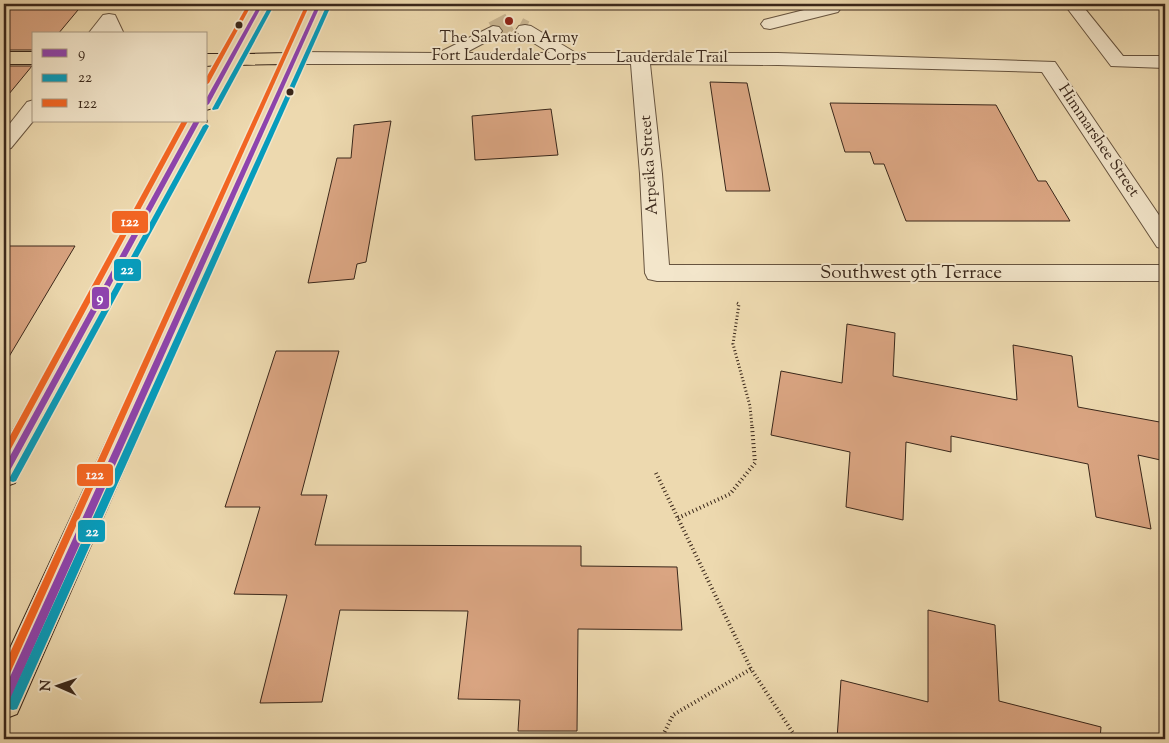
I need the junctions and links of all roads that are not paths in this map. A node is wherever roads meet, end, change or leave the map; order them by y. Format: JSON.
{"nodes":[{"id":1,"x":120,"y":4,"type":"edge"},
{"id":2,"x":261,"y":4,"type":"edge"},
{"id":3,"x":319,"y":4,"type":"edge"},
{"id":4,"x":1072,"y":4,"type":"edge"},
{"id":5,"x":832,"y":8,"type":"dead end"},
{"id":6,"x":112,"y":26,"type":"edge"},
{"id":7,"x":525,"y":30,"type":"tunnel mouth"},
{"id":8,"x":493,"y":31,"type":"tunnel mouth"},
{"id":9,"x":101,"y":32,"type":"edge"},
{"id":10,"x":4,"y":58,"type":"edge"},
{"id":11,"x":32,"y":58,"type":"edge"},
{"id":12,"x":295,"y":58,"type":"junction"},
{"id":13,"x":442,"y":58,"type":"junction"},
{"id":14,"x":570,"y":58,"type":"junction"},
{"id":15,"x":640,"y":58,"type":"junction"},
{"id":16,"x":778,"y":59,"type":"junction"},
{"id":17,"x":208,"y":60,"type":"edge"},
{"id":18,"x":231,"y":60,"type":"junction"},
{"id":19,"x":1165,"y":62,"type":"edge"},
{"id":20,"x":1048,"y":66,"type":"joint"},
{"id":21,"x":208,"y":100,"type":"edge"},
{"id":22,"x":32,"y":109,"type":"edge"},
{"id":23,"x":196,"y":122,"type":"edge"},
{"id":24,"x":4,"y":144,"type":"edge"},
{"id":25,"x":1165,"y":241,"type":"edge"},
{"id":26,"x":657,"y":273,"type":"joint"},
{"id":27,"x":1165,"y":273,"type":"edge"},
{"id":28,"x":4,"y":474,"type":"edge"},
{"id":29,"x":4,"y":701,"type":"edge"}],
"edges":[{"from":1,"to":6,"type":"street"},
{"from":2,"to":18,"type":"main road"},
{"from":3,"to":12,"type":"main road"},
{"from":4,"to":19,"type":"street"},
{"from":5,"to":16,"type":"street"},
{"from":6,"to":9,"type":"street"},
{"from":7,"to":14,"type":"street"},
{"from":8,"to":13,"type":"street"},
{"from":10,"to":11,"type":"main road"},
{"from":12,"to":13,"type":"street","name":"Lauderdale Trail"},
{"from":12,"to":18,"type":"main road"},
{"from":12,"to":29,"type":"main road"},
{"from":13,"to":14,"type":"street","name":"Lauderdale Trail"},
{"from":14,"to":15,"type":"street","name":"Lauderdale Trail"},
{"from":15,"to":16,"type":"street","name":"Lauderdale Trail"},
{"from":15,"to":26,"type":"street","name":"Arpeika Street"},
{"from":16,"to":20,"type":"street","name":"Lauderdale Trail"},
{"from":17,"to":18,"type":"main road"},
{"from":18,"to":21,"type":"main road"},
{"from":20,"to":25,"type":"street","name":"Himmarshee Street"},
{"from":22,"to":24,"type":"street"},
{"from":23,"to":28,"type":"main road"},
{"from":26,"to":27,"type":"street","name":"Southwest 9th Terrace"}]}
